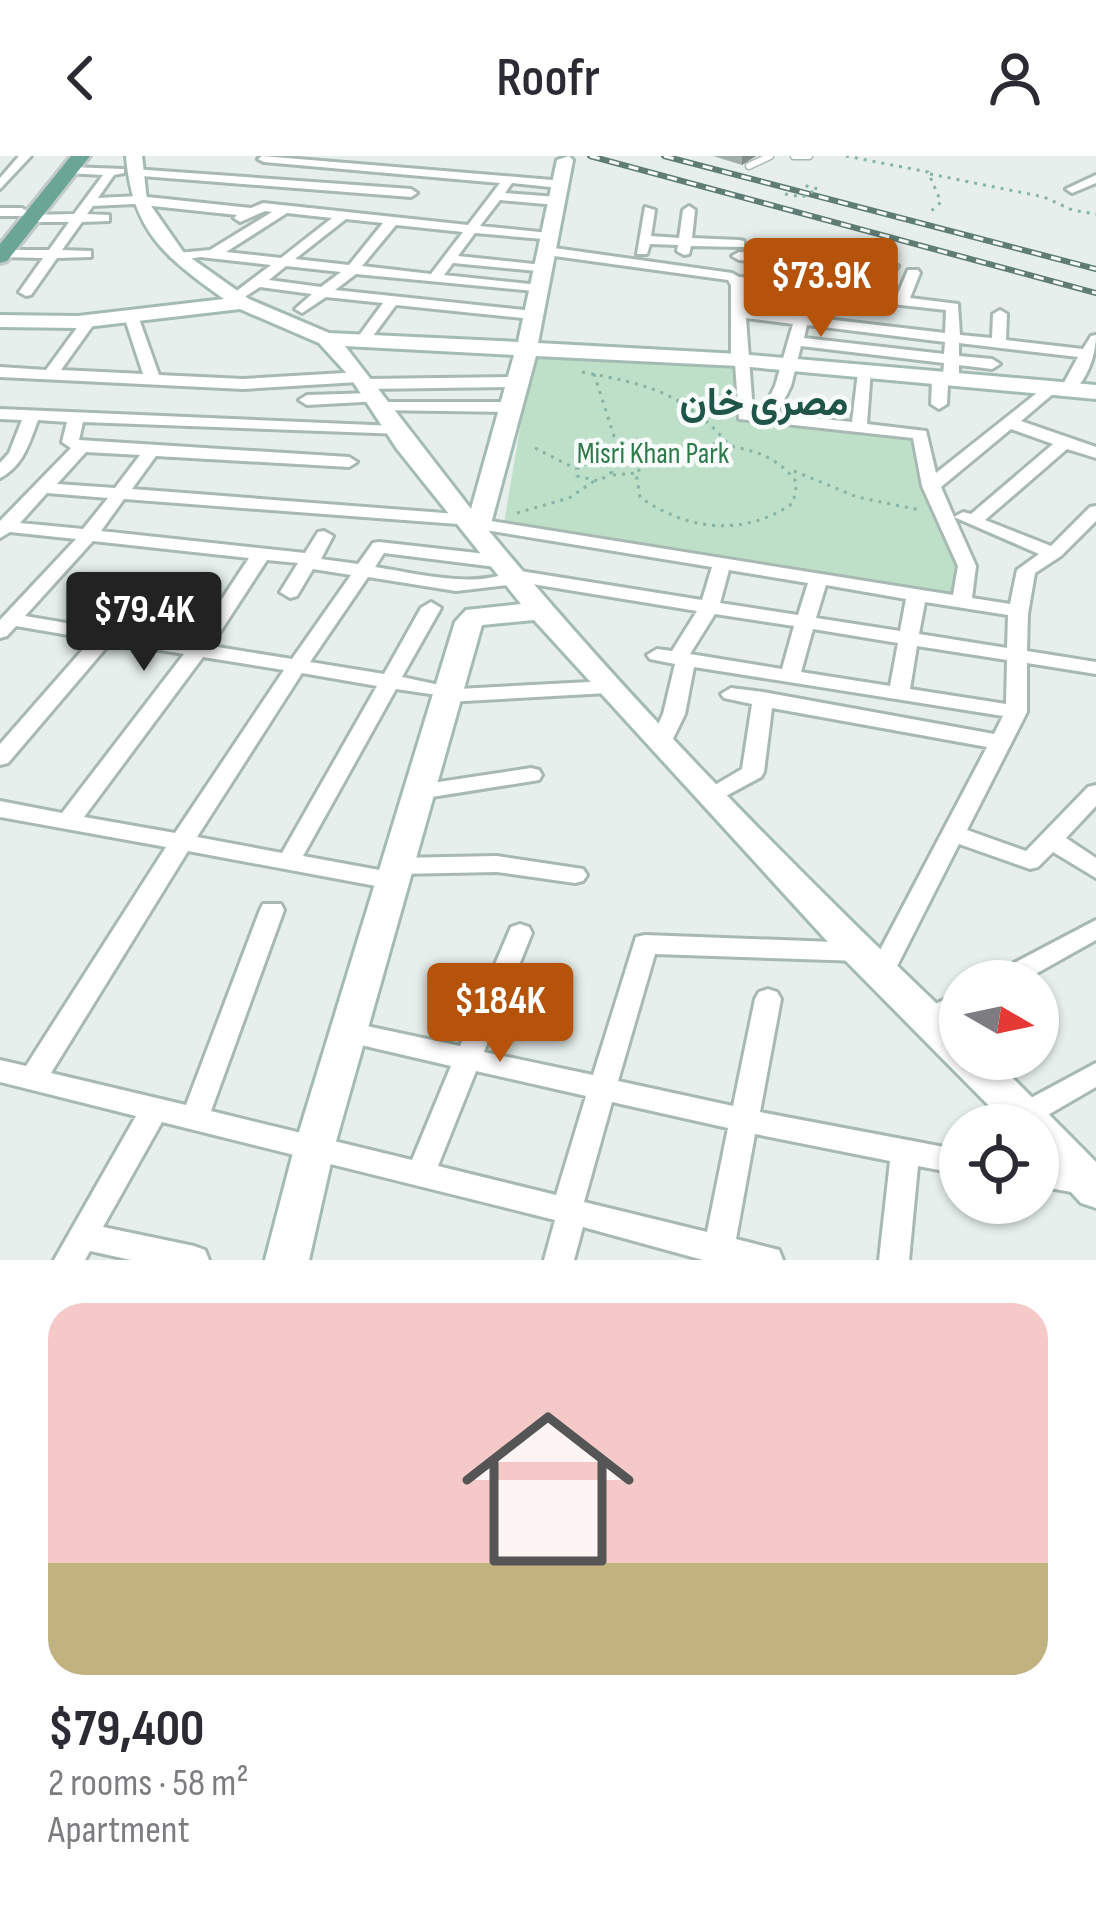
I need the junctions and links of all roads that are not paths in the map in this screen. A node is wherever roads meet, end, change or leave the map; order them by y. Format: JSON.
{"nodes":[{"id":1,"x":25,"y":156,"type":"edge"},
{"id":2,"x":450,"y":156,"type":"edge"},
{"id":3,"x":770,"y":156,"type":"edge"},
{"id":4,"x":794,"y":156,"type":"edge"},
{"id":5,"x":809,"y":156,"type":"edge"},
{"id":6,"x":558,"y":158,"type":"edge"},
{"id":7,"x":72,"y":161,"type":"edge"},
{"id":8,"x":496,"y":161,"type":"dead end"},
{"id":9,"x":749,"y":166,"type":"dead end"},
{"id":10,"x":133,"y":167,"type":"edge"},
{"id":11,"x":375,"y":168,"type":"junction"},
{"id":12,"x":111,"y":171,"type":"junction"},
{"id":13,"x":424,"y":172,"type":"junction"},
{"id":14,"x":472,"y":176,"type":"junction"},
{"id":15,"x":508,"y":179,"type":"junction"},
{"id":16,"x":1096,"y":179,"type":"edge"},
{"id":17,"x":254,"y":180,"type":"junction"},
{"id":18,"x":0,"y":184,"type":"edge"},
{"id":19,"x":354,"y":188,"type":"junction"},
{"id":20,"x":1072,"y":189,"type":"dead end"},
{"id":21,"x":559,"y":192,"type":"junction"},
{"id":22,"x":410,"y":193,"type":"junction"},
{"id":23,"x":497,"y":196,"type":"junction"},
{"id":24,"x":138,"y":201,"type":"junction"},
{"id":25,"x":90,"y":202,"type":"junction"},
{"id":26,"x":114,"y":202,"type":"junction"},
{"id":27,"x":285,"y":209,"type":"junction"},
{"id":28,"x":649,"y":210,"type":"dead end"},
{"id":29,"x":689,"y":210,"type":"dead end"},
{"id":30,"x":0,"y":212,"type":"edge"},
{"id":31,"x":326,"y":214,"type":"junction"},
{"id":32,"x":27,"y":215,"type":"junction"},
{"id":33,"x":343,"y":216,"type":"junction"},
{"id":34,"x":78,"y":218,"type":"junction"},
{"id":35,"x":106,"y":218,"type":"junction"},
{"id":36,"x":391,"y":220,"type":"junction"},
{"id":37,"x":740,"y":225,"type":"dead end"},
{"id":38,"x":475,"y":229,"type":"junction"},
{"id":39,"x":644,"y":240,"type":"junction"},
{"id":40,"x":685,"y":242,"type":"junction"},
{"id":41,"x":1,"y":250,"type":"edge"},
{"id":42,"x":739,"y":250,"type":"junction"},
{"id":43,"x":53,"y":254,"type":"junction"},
{"id":44,"x":213,"y":254,"type":"junction"},
{"id":45,"x":177,"y":257,"type":"junction"},
{"id":46,"x":450,"y":259,"type":"junction"},
{"id":47,"x":544,"y":261,"type":"junction"},
{"id":48,"x":283,"y":262,"type":"junction"},
{"id":49,"x":642,"y":263,"type":"junction"},
{"id":50,"x":891,"y":266,"type":"dead end"},
{"id":51,"x":352,"y":269,"type":"junction"},
{"id":52,"x":682,"y":272,"type":"junction"},
{"id":53,"x":913,"y":273,"type":"dead end"},
{"id":54,"x":435,"y":278,"type":"junction"},
{"id":55,"x":737,"y":281,"type":"junction"},
{"id":56,"x":257,"y":283,"type":"junction"},
{"id":57,"x":954,"y":284,"type":"dead end"},
{"id":58,"x":811,"y":288,"type":"junction"},
{"id":59,"x":26,"y":292,"type":"dead end"},
{"id":60,"x":323,"y":292,"type":"junction"},
{"id":61,"x":868,"y":297,"type":"junction"},
{"id":62,"x":239,"y":301,"type":"junction"},
{"id":63,"x":902,"y":301,"type":"junction"},
{"id":64,"x":390,"y":303,"type":"junction"},
{"id":65,"x":922,"y":303,"type":"junction"},
{"id":66,"x":946,"y":306,"type":"junction"},
{"id":67,"x":302,"y":309,"type":"dead end"},
{"id":68,"x":479,"y":310,"type":"junction"},
{"id":69,"x":738,"y":313,"type":"junction"},
{"id":70,"x":1000,"y":314,"type":"dead end"},
{"id":71,"x":533,"y":315,"type":"junction"},
{"id":72,"x":131,"y":316,"type":"junction"},
{"id":73,"x":0,"y":321,"type":"edge"},
{"id":74,"x":89,"y":321,"type":"junction"},
{"id":75,"x":800,"y":321,"type":"junction"},
{"id":76,"x":858,"y":327,"type":"junction"},
{"id":77,"x":914,"y":333,"type":"junction"},
{"id":78,"x":952,"y":338,"type":"junction"},
{"id":79,"x":326,"y":339,"type":"junction"},
{"id":80,"x":362,"y":341,"type":"junction"},
{"id":81,"x":794,"y":341,"type":"junction"},
{"id":82,"x":995,"y":343,"type":"junction"},
{"id":83,"x":461,"y":346,"type":"junction"},
{"id":84,"x":1091,"y":346,"type":"edge"},
{"id":85,"x":527,"y":348,"type":"junction"},
{"id":86,"x":740,"y":360,"type":"junction"},
{"id":87,"x":788,"y":365,"type":"junction"},
{"id":88,"x":905,"y":365,"type":"junction"},
{"id":89,"x":0,"y":372,"type":"edge"},
{"id":90,"x":866,"y":372,"type":"junction"},
{"id":91,"x":948,"y":373,"type":"junction"},
{"id":92,"x":51,"y":374,"type":"junction"},
{"id":93,"x":992,"y":374,"type":"junction"},
{"id":94,"x":153,"y":380,"type":"junction"},
{"id":95,"x":517,"y":382,"type":"junction"},
{"id":96,"x":1060,"y":389,"type":"junction"},
{"id":97,"x":1096,"y":392,"type":"edge"},
{"id":98,"x":376,"y":399,"type":"junction"},
{"id":99,"x":307,"y":400,"type":"dead end"},
{"id":100,"x":939,"y":404,"type":"dead end"},
{"id":101,"x":511,"y":407,"type":"junction"},
{"id":102,"x":0,"y":414,"type":"edge"},
{"id":103,"x":32,"y":415,"type":"junction"},
{"id":104,"x":77,"y":416,"type":"junction"},
{"id":105,"x":767,"y":418,"type":"junction"},
{"id":106,"x":1010,"y":423,"type":"junction"},
{"id":107,"x":859,"y":427,"type":"junction"},
{"id":108,"x":1065,"y":442,"type":"junction"},
{"id":109,"x":82,"y":447,"type":"junction"},
{"id":110,"x":1094,"y":449,"type":"edge"},
{"id":111,"x":151,"y":452,"type":"junction"},
{"id":112,"x":349,"y":462,"type":"dead end"},
{"id":113,"x":0,"y":472,"type":"edge"},
{"id":114,"x":932,"y":486,"type":"junction"},
{"id":115,"x":46,"y":488,"type":"junction"},
{"id":116,"x":118,"y":495,"type":"junction"},
{"id":117,"x":944,"y":510,"type":"junction"},
{"id":118,"x":1096,"y":512,"type":"edge"},
{"id":119,"x":973,"y":521,"type":"junction"},
{"id":120,"x":477,"y":522,"type":"junction"},
{"id":121,"x":2,"y":529,"type":"edge"},
{"id":122,"x":324,"y":536,"type":"dead end"},
{"id":123,"x":87,"y":537,"type":"junction"},
{"id":124,"x":261,"y":554,"type":"junction"},
{"id":125,"x":1052,"y":554,"type":"junction"},
{"id":126,"x":311,"y":561,"type":"junction"},
{"id":127,"x":722,"y":563,"type":"junction"},
{"id":128,"x":362,"y":571,"type":"junction"},
{"id":129,"x":512,"y":573,"type":"junction"},
{"id":130,"x":818,"y":579,"type":"junction"},
{"id":131,"x":290,"y":592,"type":"dead end"},
{"id":132,"x":917,"y":592,"type":"junction"},
{"id":133,"x":962,"y":599,"type":"junction"},
{"id":134,"x":133,"y":604,"type":"dead end"},
{"id":135,"x":709,"y":607,"type":"junction"},
{"id":136,"x":470,"y":611,"type":"junction"},
{"id":137,"x":541,"y":611,"type":"junction"},
{"id":138,"x":1019,"y":611,"type":"junction"},
{"id":139,"x":806,"y":622,"type":"junction"},
{"id":140,"x":6,"y":626,"type":"edge"},
{"id":141,"x":104,"y":636,"type":"junction"},
{"id":142,"x":909,"y":639,"type":"junction"},
{"id":143,"x":196,"y":652,"type":"junction"},
{"id":144,"x":1017,"y":656,"type":"junction"},
{"id":145,"x":674,"y":657,"type":"junction"},
{"id":146,"x":1094,"y":664,"type":"edge"},
{"id":147,"x":294,"y":667,"type":"junction"},
{"id":148,"x":790,"y":675,"type":"junction"},
{"id":149,"x":392,"y":682,"type":"junction"},
{"id":150,"x":608,"y":687,"type":"junction"},
{"id":151,"x":899,"y":692,"type":"junction"},
{"id":152,"x":448,"y":693,"type":"junction"},
{"id":153,"x":731,"y":694,"type":"dead end"},
{"id":154,"x":763,"y":698,"type":"junction"},
{"id":155,"x":1016,"y":712,"type":"junction"},
{"id":156,"x":1000,"y":742,"type":"junction"},
{"id":157,"x":660,"y":744,"type":"junction"},
{"id":158,"x":0,"y":758,"type":"edge"},
{"id":159,"x":531,"y":775,"type":"dead end"},
{"id":160,"x":419,"y":792,"type":"junction"},
{"id":161,"x":1096,"y":792,"type":"edge"},
{"id":162,"x":711,"y":797,"type":"junction"},
{"id":163,"x":0,"y":809,"type":"edge"},
{"id":164,"x":68,"y":821,"type":"junction"},
{"id":165,"x":954,"y":833,"type":"junction"},
{"id":166,"x":1051,"y":839,"type":"junction"},
{"id":167,"x":180,"y":843,"type":"junction"},
{"id":168,"x":288,"y":862,"type":"junction"},
{"id":169,"x":1096,"y":870,"type":"edge"},
{"id":170,"x":395,"y":874,"type":"junction"},
{"id":171,"x":575,"y":875,"type":"dead end"},
{"id":172,"x":272,"y":910,"type":"dead end"},
{"id":173,"x":1096,"y":929,"type":"edge"},
{"id":174,"x":520,"y":933,"type":"dead end"},
{"id":175,"x":1040,"y":960,"type":"edge"},
{"id":176,"x":871,"y":963,"type":"junction"},
{"id":177,"x":768,"y":998,"type":"dead end"},
{"id":178,"x":939,"y":1013,"type":"edge"},
{"id":179,"x":928,"y":1019,"type":"junction"},
{"id":180,"x":939,"y":1030,"type":"edge"},
{"id":181,"x":348,"y":1032,"type":"junction"},
{"id":182,"x":468,"y":1059,"type":"junction"},
{"id":183,"x":0,"y":1071,"type":"edge"},
{"id":184,"x":1096,"y":1074,"type":"edge"},
{"id":185,"x":33,"y":1078,"type":"junction"},
{"id":186,"x":990,"y":1080,"type":"edge"},
{"id":187,"x":603,"y":1089,"type":"junction"},
{"id":188,"x":1013,"y":1104,"type":"edge"},
{"id":189,"x":1057,"y":1104,"type":"edge"},
{"id":190,"x":156,"y":1107,"type":"junction"},
{"id":191,"x":195,"y":1117,"type":"junction"},
{"id":192,"x":747,"y":1121,"type":"junction"},
{"id":193,"x":315,"y":1144,"type":"junction"},
{"id":194,"x":1059,"y":1151,"type":"edge"},
{"id":195,"x":905,"y":1153,"type":"junction"},
{"id":196,"x":939,"y":1159,"type":"edge"},
{"id":197,"x":422,"y":1172,"type":"junction"},
{"id":198,"x":1059,"y":1179,"type":"edge"},
{"id":199,"x":1093,"y":1186,"type":"edge"},
{"id":200,"x":570,"y":1210,"type":"junction"},
{"id":201,"x":76,"y":1248,"type":"edge"},
{"id":202,"x":718,"y":1254,"type":"edge"},
{"id":203,"x":194,"y":1260,"type":"edge"},
{"id":204,"x":287,"y":1260,"type":"edge"},
{"id":205,"x":559,"y":1260,"type":"edge"},
{"id":206,"x":768,"y":1260,"type":"edge"},
{"id":207,"x":894,"y":1260,"type":"edge"}],
"edges":[{"from":1,"to":18,"type":"street"},
{"from":2,"to":13,"type":"street"},
{"from":3,"to":9,"type":"lane"},
{"from":4,"to":5,"type":"lane"},
{"from":6,"to":21,"type":"street"},
{"from":7,"to":12,"type":"street"},
{"from":7,"to":32,"type":"main road"},
{"from":8,"to":14,"type":"street"},
{"from":10,"to":12,"type":"street"},
{"from":10,"to":17,"type":"street"},
{"from":10,"to":24,"type":"street"},
{"from":11,"to":13,"type":"street"},
{"from":11,"to":17,"type":"street"},
{"from":11,"to":19,"type":"street"},
{"from":12,"to":25,"type":"street"},
{"from":13,"to":14,"type":"street"},
{"from":13,"to":22,"type":"street"},
{"from":14,"to":15,"type":"street"},
{"from":15,"to":21,"type":"street"},
{"from":15,"to":23,"type":"street"},
{"from":16,"to":20,"type":"street"},
{"from":17,"to":19,"type":"street"},
{"from":19,"to":22,"type":"street"},
{"from":19,"to":31,"type":"street"},
{"from":21,"to":23,"type":"street"},
{"from":21,"to":47,"type":"street"},
{"from":22,"to":36,"type":"street"},
{"from":23,"to":38,"type":"street"},
{"from":24,"to":26,"type":"street"},
{"from":24,"to":27,"type":"street"},
{"from":24,"to":45,"type":"street"},
{"from":25,"to":26,"type":"street"},
{"from":25,"to":34,"type":"street"},
{"from":26,"to":35,"type":"street"},
{"from":27,"to":31,"type":"street"},
{"from":27,"to":44,"type":"street"},
{"from":28,"to":39,"type":"street"},
{"from":29,"to":40,"type":"street"},
{"from":30,"to":32,"type":"street"},
{"from":31,"to":33,"type":"street"},
{"from":32,"to":34,"type":"street"},
{"from":32,"to":41,"type":"main road"},
{"from":33,"to":36,"type":"street"},
{"from":33,"to":48,"type":"street"},
{"from":34,"to":35,"type":"street"},
{"from":34,"to":43,"type":"street"},
{"from":35,"to":43,"type":"street"},
{"from":36,"to":38,"type":"street"},
{"from":36,"to":51,"type":"street"},
{"from":37,"to":42,"type":"street"},
{"from":38,"to":46,"type":"street"},
{"from":38,"to":47,"type":"street"},
{"from":39,"to":40,"type":"street"},
{"from":39,"to":49,"type":"street"},
{"from":40,"to":42,"type":"street"},
{"from":40,"to":52,"type":"street"},
{"from":41,"to":43,"type":"street"},
{"from":42,"to":55,"type":"street"},
{"from":42,"to":58,"type":"street"},
{"from":43,"to":59,"type":"street"},
{"from":44,"to":45,"type":"street"},
{"from":44,"to":48,"type":"street"},
{"from":45,"to":62,"type":"street"},
{"from":46,"to":47,"type":"street"},
{"from":46,"to":54,"type":"street"},
{"from":47,"to":49,"type":"street"},
{"from":47,"to":54,"type":"street"},
{"from":47,"to":71,"type":"street"},
{"from":48,"to":51,"type":"street"},
{"from":48,"to":56,"type":"street"},
{"from":49,"to":52,"type":"street"},
{"from":50,"to":61,"type":"street"},
{"from":51,"to":54,"type":"street"},
{"from":51,"to":60,"type":"street"},
{"from":52,"to":55,"type":"street"},
{"from":53,"to":63,"type":"street"},
{"from":55,"to":58,"type":"street"},
{"from":55,"to":69,"type":"street"},
{"from":56,"to":60,"type":"street"},
{"from":56,"to":62,"type":"street"},
{"from":57,"to":66,"type":"street"},
{"from":58,"to":61,"type":"street"},
{"from":58,"to":75,"type":"street"},
{"from":60,"to":64,"type":"street"},
{"from":60,"to":67,"type":"street"},
{"from":61,"to":63,"type":"street"},
{"from":61,"to":76,"type":"street"},
{"from":62,"to":72,"type":"street"},
{"from":62,"to":79,"type":"street"},
{"from":63,"to":65,"type":"street"},
{"from":64,"to":68,"type":"street"},
{"from":64,"to":80,"type":"street"},
{"from":65,"to":66,"type":"street"},
{"from":65,"to":77,"type":"street"},
{"from":66,"to":78,"type":"street"},
{"from":68,"to":71,"type":"street"},
{"from":68,"to":83,"type":"street"},
{"from":69,"to":75,"type":"street"},
{"from":69,"to":86,"type":"street"},
{"from":70,"to":82,"type":"street"},
{"from":71,"to":85,"type":"street"},
{"from":72,"to":74,"type":"street"},
{"from":72,"to":94,"type":"street"},
{"from":73,"to":74,"type":"street"},
{"from":74,"to":92,"type":"street"},
{"from":75,"to":76,"type":"street"},
{"from":75,"to":81,"type":"street"},
{"from":76,"to":77,"type":"street"},
{"from":77,"to":78,"type":"street"},
{"from":77,"to":88,"type":"street"},
{"from":78,"to":82,"type":"street"},
{"from":78,"to":91,"type":"street"},
{"from":79,"to":80,"type":"street"},
{"from":79,"to":98,"type":"street"},
{"from":80,"to":83,"type":"street"},
{"from":81,"to":87,"type":"street"},
{"from":81,"to":88,"type":"street"},
{"from":82,"to":84,"type":"street"},
{"from":82,"to":93,"type":"street"},
{"from":83,"to":85,"type":"street"},
{"from":84,"to":96,"type":"street"},
{"from":85,"to":86,"type":"street"},
{"from":85,"to":95,"type":"street"},
{"from":86,"to":87,"type":"street"},
{"from":86,"to":105,"type":"street"},
{"from":87,"to":90,"type":"street"},
{"from":87,"to":105,"type":"street"},
{"from":88,"to":90,"type":"street"},
{"from":88,"to":91,"type":"street"},
{"from":89,"to":92,"type":"street"},
{"from":90,"to":107,"type":"street"},
{"from":91,"to":93,"type":"street"},
{"from":91,"to":100,"type":"street"},
{"from":92,"to":94,"type":"street"},
{"from":93,"to":96,"type":"street"},
{"from":94,"to":98,"type":"street"},
{"from":95,"to":98,"type":"street"},
{"from":95,"to":101,"type":"street"},
{"from":96,"to":97,"type":"street"},
{"from":96,"to":106,"type":"street"},
{"from":98,"to":99,"type":"street"},
{"from":98,"to":101,"type":"street"},
{"from":98,"to":104,"type":"street"},
{"from":98,"to":120,"type":"street"},
{"from":101,"to":120,"type":"street"},
{"from":102,"to":103,"type":"street"},
{"from":103,"to":104,"type":"street"},
{"from":103,"to":113,"type":"street"},
{"from":104,"to":109,"type":"street"},
{"from":105,"to":107,"type":"street"},
{"from":106,"to":108,"type":"street"},
{"from":106,"to":114,"type":"street"},
{"from":107,"to":114,"type":"street"},
{"from":108,"to":110,"type":"street"},
{"from":108,"to":119,"type":"street"},
{"from":109,"to":111,"type":"street"},
{"from":109,"to":115,"type":"street"},
{"from":111,"to":112,"type":"street"},
{"from":111,"to":116,"type":"street"},
{"from":114,"to":117,"type":"street"},
{"from":115,"to":116,"type":"street"},
{"from":115,"to":121,"type":"street"},
{"from":116,"to":120,"type":"street"},
{"from":116,"to":123,"type":"street"},
{"from":117,"to":119,"type":"street"},
{"from":117,"to":133,"type":"street"},
{"from":118,"to":125,"type":"street"},
{"from":119,"to":125,"type":"street"},
{"from":120,"to":127,"type":"street"},
{"from":120,"to":129,"type":"street"},
{"from":121,"to":123,"type":"street"},
{"from":122,"to":126,"type":"street"},
{"from":123,"to":124,"type":"street"},
{"from":123,"to":140,"type":"street"},
{"from":124,"to":126,"type":"street"},
{"from":124,"to":143,"type":"street"},
{"from":125,"to":138,"type":"street"},
{"from":126,"to":128,"type":"street"},
{"from":126,"to":131,"type":"street"},
{"from":127,"to":130,"type":"street"},
{"from":127,"to":135,"type":"street"},
{"from":128,"to":129,"type":"street"},
{"from":128,"to":136,"type":"street"},
{"from":128,"to":147,"type":"street"},
{"from":129,"to":135,"type":"street"},
{"from":129,"to":136,"type":"street"},
{"from":129,"to":137,"type":"street"},
{"from":130,"to":132,"type":"street"},
{"from":130,"to":139,"type":"street"},
{"from":132,"to":133,"type":"street"},
{"from":132,"to":142,"type":"street"},
{"from":133,"to":138,"type":"street"},
{"from":134,"to":141,"type":"street"},
{"from":135,"to":139,"type":"street"},
{"from":135,"to":145,"type":"street"},
{"from":136,"to":137,"type":"street"},
{"from":136,"to":149,"type":"street"},
{"from":136,"to":152,"type":"street"},
{"from":137,"to":150,"type":"street"},
{"from":138,"to":144,"type":"street"},
{"from":139,"to":142,"type":"street"},
{"from":139,"to":148,"type":"street"},
{"from":140,"to":141,"type":"street"},
{"from":141,"to":143,"type":"street"},
{"from":141,"to":158,"type":"street"},
{"from":142,"to":144,"type":"street"},
{"from":142,"to":151,"type":"street"},
{"from":143,"to":147,"type":"street"},
{"from":143,"to":164,"type":"street"},
{"from":144,"to":146,"type":"street"},
{"from":144,"to":155,"type":"street"},
{"from":145,"to":148,"type":"street"},
{"from":145,"to":157,"type":"street"},
{"from":147,"to":149,"type":"street"},
{"from":147,"to":167,"type":"street"},
{"from":148,"to":151,"type":"street"},
{"from":149,"to":152,"type":"street"},
{"from":149,"to":168,"type":"street"},
{"from":150,"to":152,"type":"street"},
{"from":150,"to":157,"type":"street"},
{"from":151,"to":155,"type":"street"},
{"from":152,"to":160,"type":"street"},
{"from":153,"to":154,"type":"street"},
{"from":154,"to":156,"type":"street"},
{"from":154,"to":162,"type":"street"},
{"from":155,"to":156,"type":"street"},
{"from":156,"to":165,"type":"street"},
{"from":157,"to":162,"type":"street"},
{"from":159,"to":160,"type":"street"},
{"from":160,"to":170,"type":"street"},
{"from":161,"to":166,"type":"street"},
{"from":162,"to":176,"type":"street"},
{"from":163,"to":164,"type":"street"},
{"from":164,"to":167,"type":"street"},
{"from":165,"to":166,"type":"street"},
{"from":165,"to":176,"type":"street"},
{"from":166,"to":169,"type":"street"},
{"from":167,"to":168,"type":"street"},
{"from":167,"to":185,"type":"street"},
{"from":168,"to":170,"type":"street"},
{"from":170,"to":171,"type":"street"},
{"from":170,"to":181,"type":"street"},
{"from":172,"to":191,"type":"street"},
{"from":173,"to":175,"type":"street"},
{"from":174,"to":182,"type":"street"},
{"from":176,"to":179,"type":"street"},
{"from":176,"to":187,"type":"street"},
{"from":177,"to":192,"type":"street"},
{"from":178,"to":179,"type":"street"},
{"from":179,"to":180,"type":"street"},
{"from":181,"to":182,"type":"street"},
{"from":181,"to":193,"type":"street"},
{"from":182,"to":187,"type":"street"},
{"from":182,"to":197,"type":"street"},
{"from":183,"to":185,"type":"street"},
{"from":184,"to":189,"type":"street"},
{"from":185,"to":190,"type":"street"},
{"from":186,"to":188,"type":"street"},
{"from":187,"to":192,"type":"street"},
{"from":187,"to":200,"type":"street"},
{"from":190,"to":191,"type":"street"},
{"from":190,"to":201,"type":"street"},
{"from":191,"to":193,"type":"street"},
{"from":192,"to":195,"type":"street"},
{"from":192,"to":202,"type":"street"},
{"from":193,"to":197,"type":"street"},
{"from":193,"to":204,"type":"street"},
{"from":194,"to":199,"type":"street"},
{"from":195,"to":196,"type":"street"},
{"from":195,"to":207,"type":"street"},
{"from":197,"to":200,"type":"street"},
{"from":198,"to":199,"type":"street"},
{"from":200,"to":202,"type":"street"},
{"from":200,"to":205,"type":"street"},
{"from":201,"to":203,"type":"street"},
{"from":202,"to":206,"type":"street"}]}
